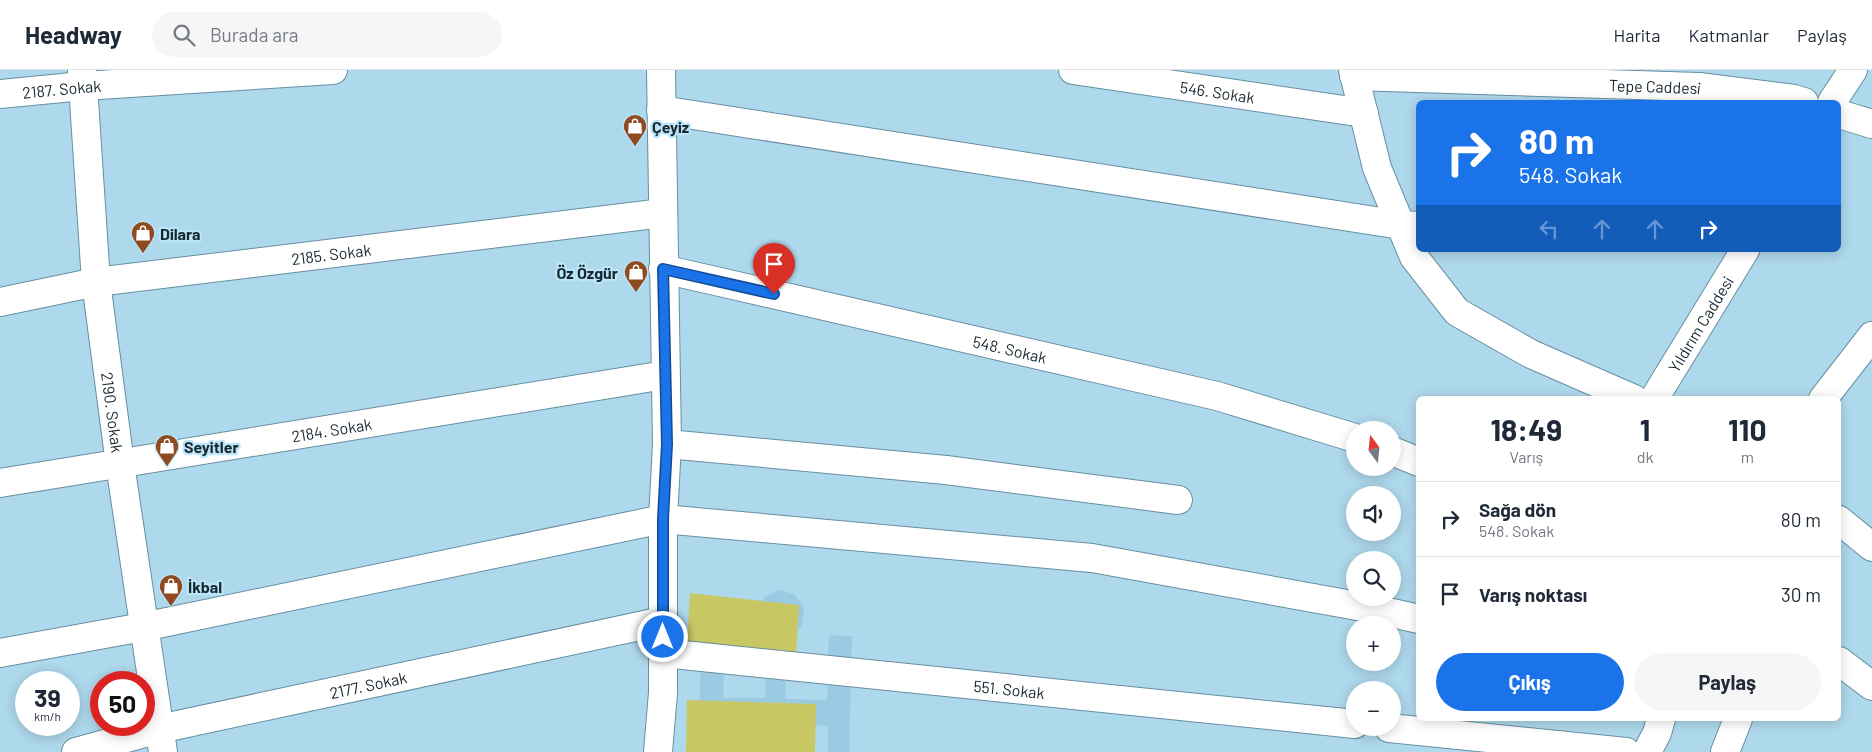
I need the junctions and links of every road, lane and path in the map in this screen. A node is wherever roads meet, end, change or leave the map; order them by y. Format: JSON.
{"nodes":[{"id":1,"x":333,"y":70,"type":"edge"},
{"id":2,"x":661,"y":70,"type":"edge"},
{"id":3,"x":1073,"y":70,"type":"edge"},
{"id":4,"x":1853,"y":70,"type":"edge"},
{"id":5,"x":1353,"y":73,"type":"edge"},
{"id":6,"x":83,"y":78,"type":"edge"},
{"id":7,"x":0,"y":94,"type":"edge"},
{"id":8,"x":1797,"y":100,"type":"edge"},
{"id":9,"x":1833,"y":100,"type":"edge"},
{"id":10,"x":661,"y":110,"type":"junction"},
{"id":11,"x":1364,"y":113,"type":"junction"},
{"id":12,"x":1841,"y":115,"type":"edge"},
{"id":13,"x":1872,"y":124,"type":"edge"},
{"id":14,"x":662,"y":212,"type":"junction"},
{"id":15,"x":1410,"y":225,"type":"edge"},
{"id":16,"x":1744,"y":252,"type":"edge"},
{"id":17,"x":663,"y":269,"type":"junction"},
{"id":18,"x":96,"y":282,"type":"junction"},
{"id":19,"x":0,"y":302,"type":"edge"},
{"id":20,"x":1872,"y":336,"type":"edge"},
{"id":21,"x":665,"y":375,"type":"junction"},
{"id":22,"x":1627,"y":396,"type":"edge"},
{"id":23,"x":1656,"y":396,"type":"edge"},
{"id":24,"x":1825,"y":396,"type":"edge"},
{"id":25,"x":1346,"y":435,"type":"edge"},
{"id":26,"x":667,"y":444,"type":"junction"},
{"id":27,"x":1401,"y":455,"type":"edge"},
{"id":28,"x":1416,"y":461,"type":"edge"},
{"id":29,"x":120,"y":464,"type":"junction"},
{"id":30,"x":0,"y":483,"type":"edge"},
{"id":31,"x":1178,"y":500,"type":"dead end"},
{"id":32,"x":663,"y":519,"type":"junction"},
{"id":33,"x":1841,"y":522,"type":"edge"},
{"id":34,"x":1872,"y":547,"type":"edge"},
{"id":35,"x":1416,"y":619,"type":"edge"},
{"id":36,"x":663,"y":621,"type":"junction"},
{"id":37,"x":143,"y":627,"type":"junction"},
{"id":38,"x":0,"y":653,"type":"edge"},
{"id":39,"x":663,"y":653,"type":"junction"},
{"id":40,"x":1841,"y":663,"type":"edge"},
{"id":41,"x":1872,"y":686,"type":"edge"},
{"id":42,"x":1660,"y":721,"type":"edge"},
{"id":43,"x":1737,"y":721,"type":"edge"},
{"id":44,"x":1346,"y":723,"type":"edge"},
{"id":45,"x":1401,"y":729,"type":"edge"},
{"id":46,"x":161,"y":741,"type":"edge"},
{"id":47,"x":76,"y":752,"type":"edge"},
{"id":48,"x":658,"y":752,"type":"edge"},
{"id":49,"x":1626,"y":752,"type":"edge"},
{"id":50,"x":1647,"y":752,"type":"edge"},
{"id":51,"x":1725,"y":752,"type":"edge"}],
"edges":[{"from":1,"to":6,"type":"street","name":"2187. Sokak"},
{"from":2,"to":10,"type":"street"},
{"from":3,"to":11,"type":"street","name":"546. Sokak"},
{"from":4,"to":9,"type":"street"},
{"from":5,"to":8,"type":"street","name":"Tepe Caddesi"},
{"from":5,"to":11,"type":"street"},
{"from":6,"to":7,"type":"street","name":"2187. Sokak"},
{"from":6,"to":18,"type":"street","name":"2190. Sokak"},
{"from":10,"to":14,"type":"street"},
{"from":10,"to":15,"type":"street"},
{"from":11,"to":15,"type":"street"},
{"from":12,"to":13,"type":"street"},
{"from":14,"to":17,"type":"street"},
{"from":14,"to":18,"type":"street","name":"2185. Sokak"},
{"from":15,"to":22,"type":"street"},
{"from":16,"to":23,"type":"street","name":"Yıldırım Caddesi"},
{"from":17,"to":21,"type":"street"},
{"from":17,"to":25,"type":"street","name":"548. Sokak"},
{"from":18,"to":19,"type":"street","name":"2185. Sokak"},
{"from":18,"to":29,"type":"street","name":"2190. Sokak"},
{"from":20,"to":24,"type":"street"},
{"from":21,"to":26,"type":"street"},
{"from":21,"to":29,"type":"street","name":"2184. Sokak"},
{"from":26,"to":31,"type":"street"},
{"from":26,"to":32,"type":"street"},
{"from":27,"to":28,"type":"street"},
{"from":29,"to":30,"type":"street","name":"2184. Sokak"},
{"from":29,"to":37,"type":"street","name":"2190. Sokak"},
{"from":32,"to":35,"type":"street"},
{"from":32,"to":36,"type":"street"},
{"from":32,"to":37,"type":"street"},
{"from":33,"to":34,"type":"street"},
{"from":36,"to":39,"type":"street"},
{"from":36,"to":46,"type":"street","name":"2177. Sokak"},
{"from":37,"to":38,"type":"street"},
{"from":37,"to":46,"type":"street","name":"2190. Sokak"},
{"from":39,"to":44,"type":"street","name":"551. Sokak"},
{"from":39,"to":48,"type":"street"},
{"from":40,"to":41,"type":"street"},
{"from":42,"to":50,"type":"street"},
{"from":43,"to":51,"type":"street"},
{"from":45,"to":49,"type":"street"},
{"from":46,"to":47,"type":"street","name":"2177. Sokak"}]}
